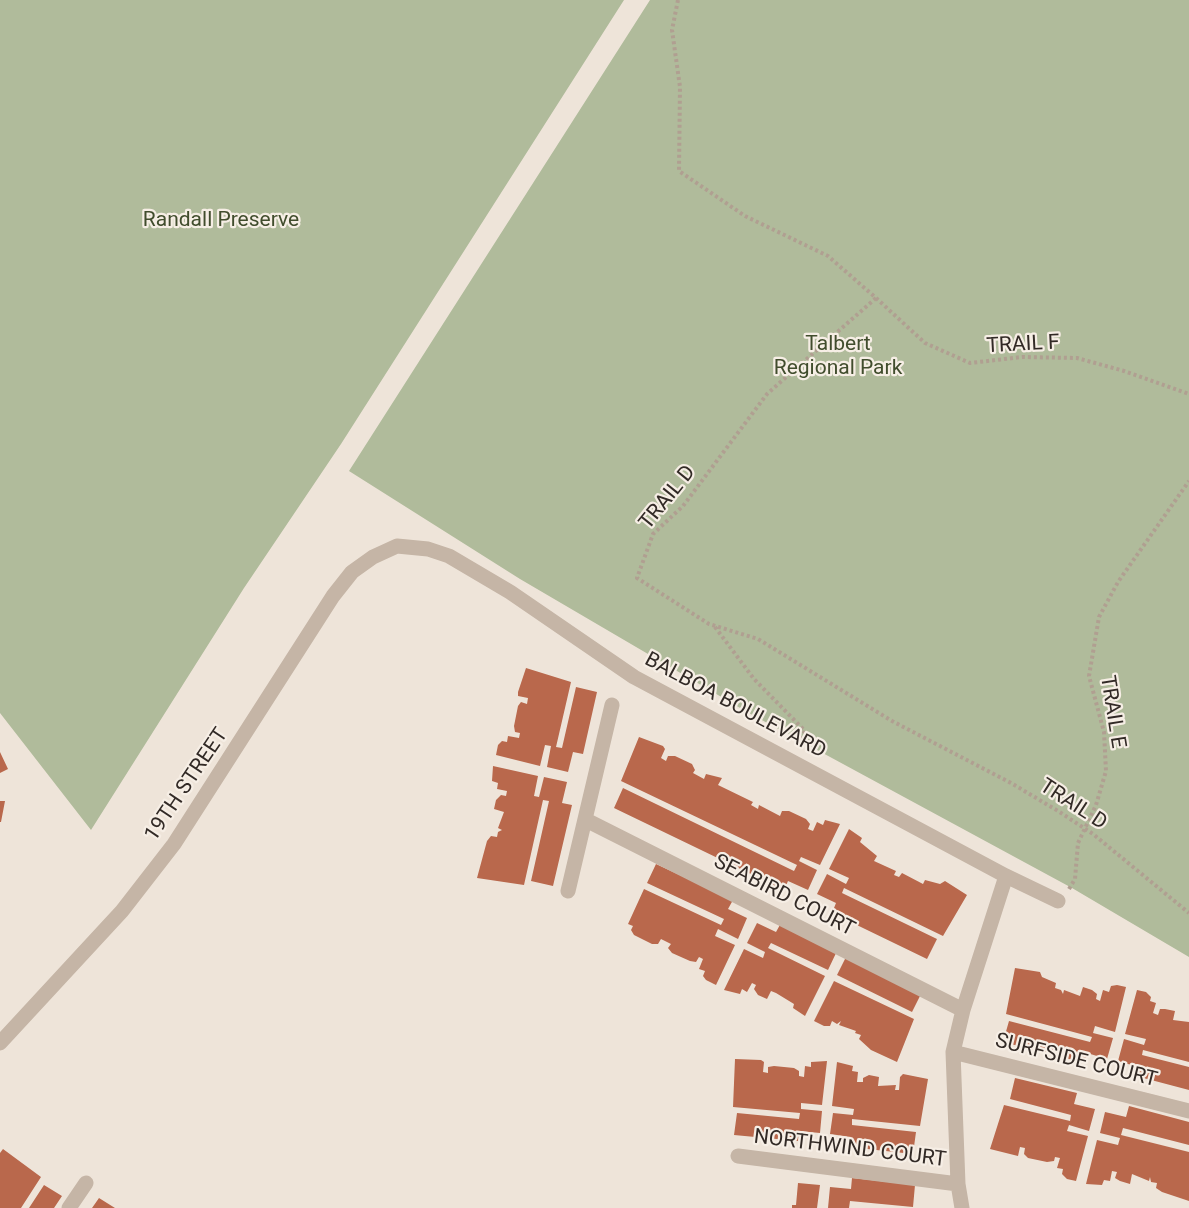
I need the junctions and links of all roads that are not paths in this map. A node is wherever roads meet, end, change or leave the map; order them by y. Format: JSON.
{"nodes":[{"id":1,"x":397,"y":546,"type":"joint"},
{"id":2,"x":612,"y":705,"type":"dead end"},
{"id":3,"x":586,"y":820,"type":"junction"},
{"id":4,"x":1006,"y":876,"type":"junction"},
{"id":5,"x":568,"y":891,"type":"dead end"},
{"id":6,"x":1058,"y":901,"type":"dead end"},
{"id":7,"x":963,"y":1010,"type":"junction"},
{"id":8,"x":0,"y":1043,"type":"edge"},
{"id":9,"x":953,"y":1052,"type":"junction"},
{"id":10,"x":1189,"y":1111,"type":"edge"},
{"id":11,"x":738,"y":1156,"type":"dead end"},
{"id":12,"x":86,"y":1183,"type":"dead end"},
{"id":13,"x":958,"y":1184,"type":"junction"},
{"id":14,"x":69,"y":1208,"type":"edge"},
{"id":15,"x":962,"y":1208,"type":"edge"}],
"edges":[{"from":1,"to":4,"type":"street","name":"BALBOA BOULEVARD"},
{"from":1,"to":8,"type":"street","name":"19TH STREET"},
{"from":2,"to":3,"type":"street"},
{"from":3,"to":5,"type":"street"},
{"from":3,"to":7,"type":"street","name":"SEABIRD COURT"},
{"from":4,"to":6,"type":"street","name":"BALBOA BOULEVARD"},
{"from":4,"to":7,"type":"street"},
{"from":7,"to":9,"type":"street"},
{"from":9,"to":10,"type":"street","name":"SURFSIDE COURT"},
{"from":9,"to":13,"type":"street"},
{"from":11,"to":13,"type":"street","name":"NORTHWIND COURT"},
{"from":12,"to":14,"type":"street"},
{"from":13,"to":15,"type":"street"}]}
